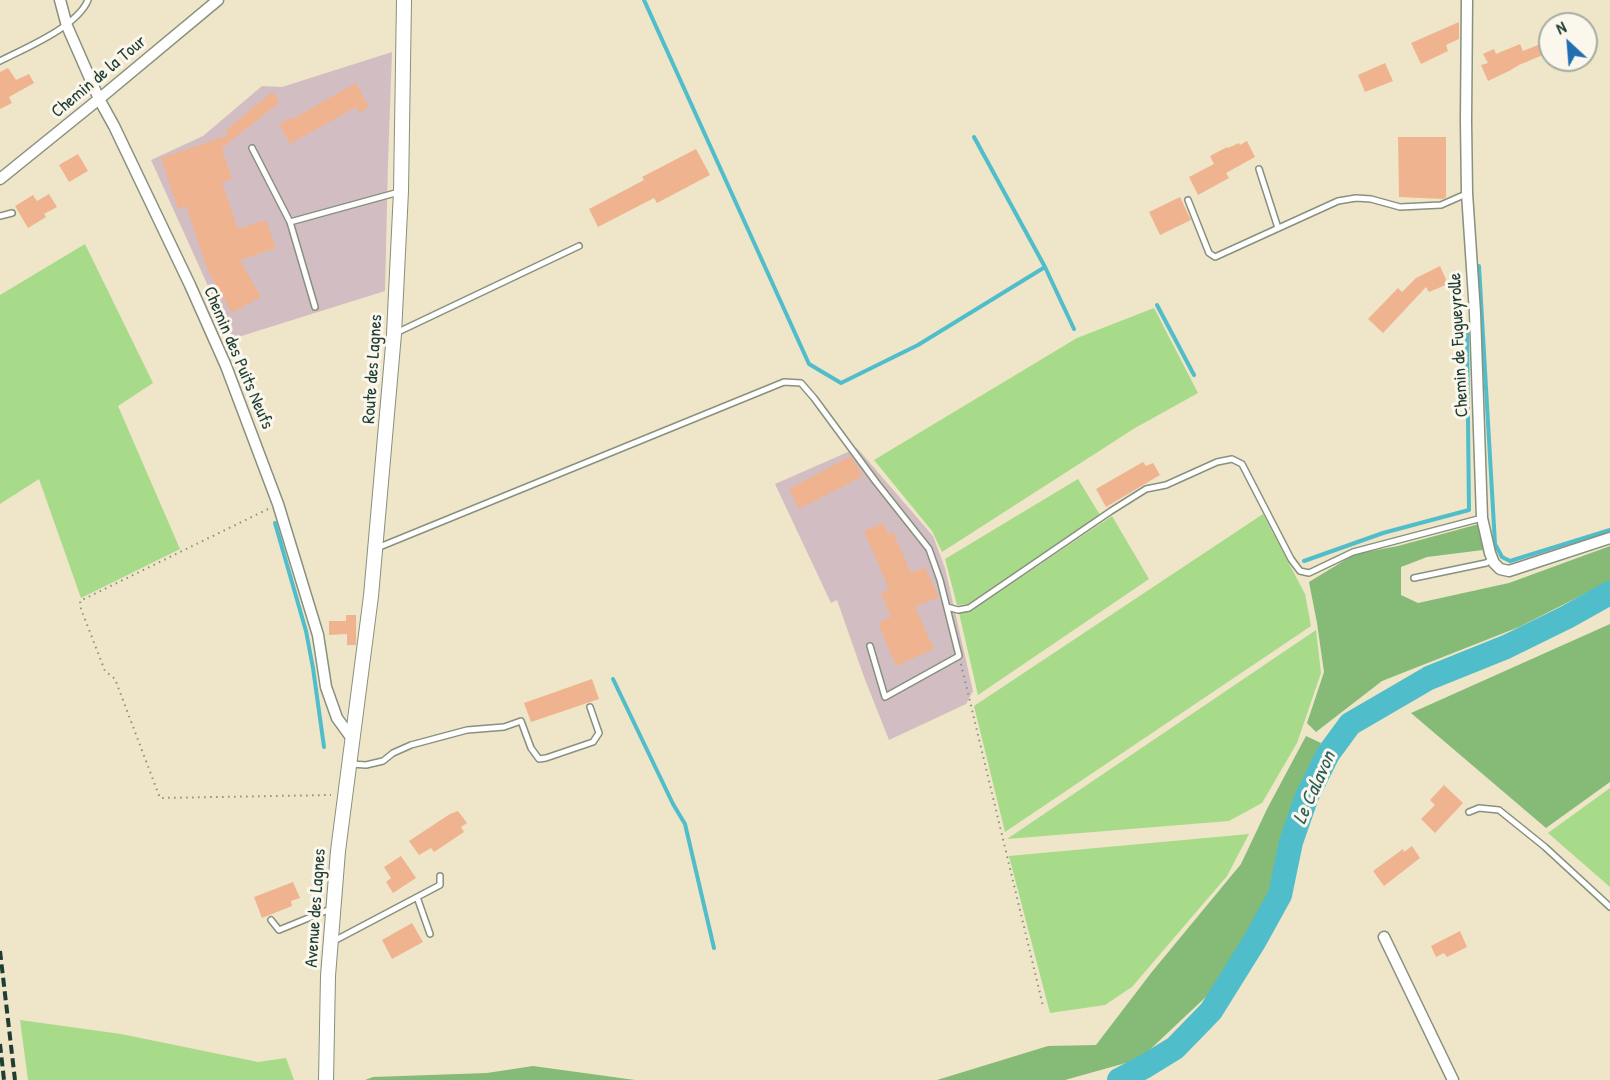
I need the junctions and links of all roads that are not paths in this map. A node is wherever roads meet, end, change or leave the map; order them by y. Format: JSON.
{"nodes":[{"id":1,"x":60,"y":0,"type":"edge"},
{"id":2,"x":88,"y":0,"type":"edge"},
{"id":3,"x":218,"y":0,"type":"edge"},
{"id":4,"x":404,"y":0,"type":"edge"},
{"id":5,"x":1467,"y":0,"type":"edge"},
{"id":6,"x":67,"y":26,"type":"junction"},
{"id":7,"x":0,"y":61,"type":"edge"},
{"id":8,"x":99,"y":99,"type":"junction"},
{"id":9,"x":252,"y":148,"type":"dead end"},
{"id":10,"x":1259,"y":169,"type":"dead end"},
{"id":11,"x":0,"y":179,"type":"edge"},
{"id":12,"x":401,"y":191,"type":"junction"},
{"id":13,"x":1467,"y":193,"type":"junction"},
{"id":14,"x":1188,"y":200,"type":"dead end"},
{"id":15,"x":12,"y":213,"type":"dead end"},
{"id":16,"x":0,"y":216,"type":"edge"},
{"id":17,"x":290,"y":222,"type":"junction"},
{"id":18,"x":1278,"y":228,"type":"junction"},
{"id":19,"x":579,"y":246,"type":"dead end"},
{"id":20,"x":315,"y":307,"type":"dead end"},
{"id":21,"x":394,"y":334,"type":"junction"},
{"id":22,"x":1482,"y":518,"type":"junction"},
{"id":23,"x":1610,"y":538,"type":"edge"},
{"id":24,"x":375,"y":549,"type":"junction"},
{"id":25,"x":1492,"y":559,"type":"junction"},
{"id":26,"x":1414,"y":578,"type":"dead end"},
{"id":27,"x":947,"y":607,"type":"junction"},
{"id":28,"x":870,"y":645,"type":"dead end"},
{"id":29,"x":590,"y":707,"type":"dead end"},
{"id":30,"x":353,"y":740,"type":"junction"},
{"id":31,"x":349,"y":764,"type":"junction"},
{"id":32,"x":1469,"y":812,"type":"dead end"},
{"id":33,"x":440,"y":876,"type":"dead end"},
{"id":34,"x":417,"y":897,"type":"junction"},
{"id":35,"x":1610,"y":907,"type":"edge"},
{"id":36,"x":334,"y":908,"type":"junction"},
{"id":37,"x":271,"y":920,"type":"dead end"},
{"id":38,"x":430,"y":934,"type":"dead end"},
{"id":39,"x":1384,"y":937,"type":"dead end"},
{"id":40,"x":331,"y":943,"type":"junction"},
{"id":41,"x":326,"y":1080,"type":"edge"},
{"id":42,"x":1453,"y":1080,"type":"edge"}],
"edges":[{"from":1,"to":6,"type":"street","name":"Chemin des Puits Neufs"},
{"from":2,"to":6,"type":"lane"},
{"from":3,"to":8,"type":"street","name":"Chemin de la Tour"},
{"from":4,"to":12,"type":"street","name":"Route des Lagnes"},
{"from":5,"to":13,"type":"street","name":"Chemin de Fugueyrolle"},
{"from":6,"to":7,"type":"lane"},
{"from":6,"to":8,"type":"street","name":"Chemin des Puits Neufs"},
{"from":8,"to":11,"type":"street","name":"Chemin de la Tour"},
{"from":8,"to":30,"type":"street","name":"Chemin des Puits Neufs"},
{"from":9,"to":17,"type":"lane"},
{"from":10,"to":18,"type":"lane"},
{"from":12,"to":17,"type":"lane"},
{"from":12,"to":21,"type":"street","name":"Route des Lagnes"},
{"from":13,"to":18,"type":"lane"},
{"from":13,"to":22,"type":"street","name":"Chemin de Fugueyrolle"},
{"from":14,"to":18,"type":"lane"},
{"from":15,"to":16,"type":"lane"},
{"from":17,"to":20,"type":"lane"},
{"from":19,"to":21,"type":"lane"},
{"from":21,"to":24,"type":"street","name":"Route des Lagnes"},
{"from":22,"to":25,"type":"street","name":"Chemin de Fugueyrolle"},
{"from":22,"to":27,"type":"lane"},
{"from":23,"to":25,"type":"street"},
{"from":24,"to":27,"type":"lane"},
{"from":24,"to":30,"type":"street","name":"Route des Lagnes"},
{"from":25,"to":26,"type":"lane"},
{"from":27,"to":28,"type":"lane"},
{"from":29,"to":31,"type":"lane"},
{"from":30,"to":31,"type":"street","name":"Avenue des Lagnes"},
{"from":31,"to":36,"type":"street","name":"Avenue des Lagnes"},
{"from":32,"to":35,"type":"lane"},
{"from":33,"to":34,"type":"lane"},
{"from":34,"to":38,"type":"lane"},
{"from":34,"to":40,"type":"lane"},
{"from":36,"to":37,"type":"lane"},
{"from":36,"to":40,"type":"street","name":"Avenue des Lagnes"},
{"from":39,"to":42,"type":"street"},
{"from":40,"to":41,"type":"street","name":"Avenue des Lagnes"}]}
